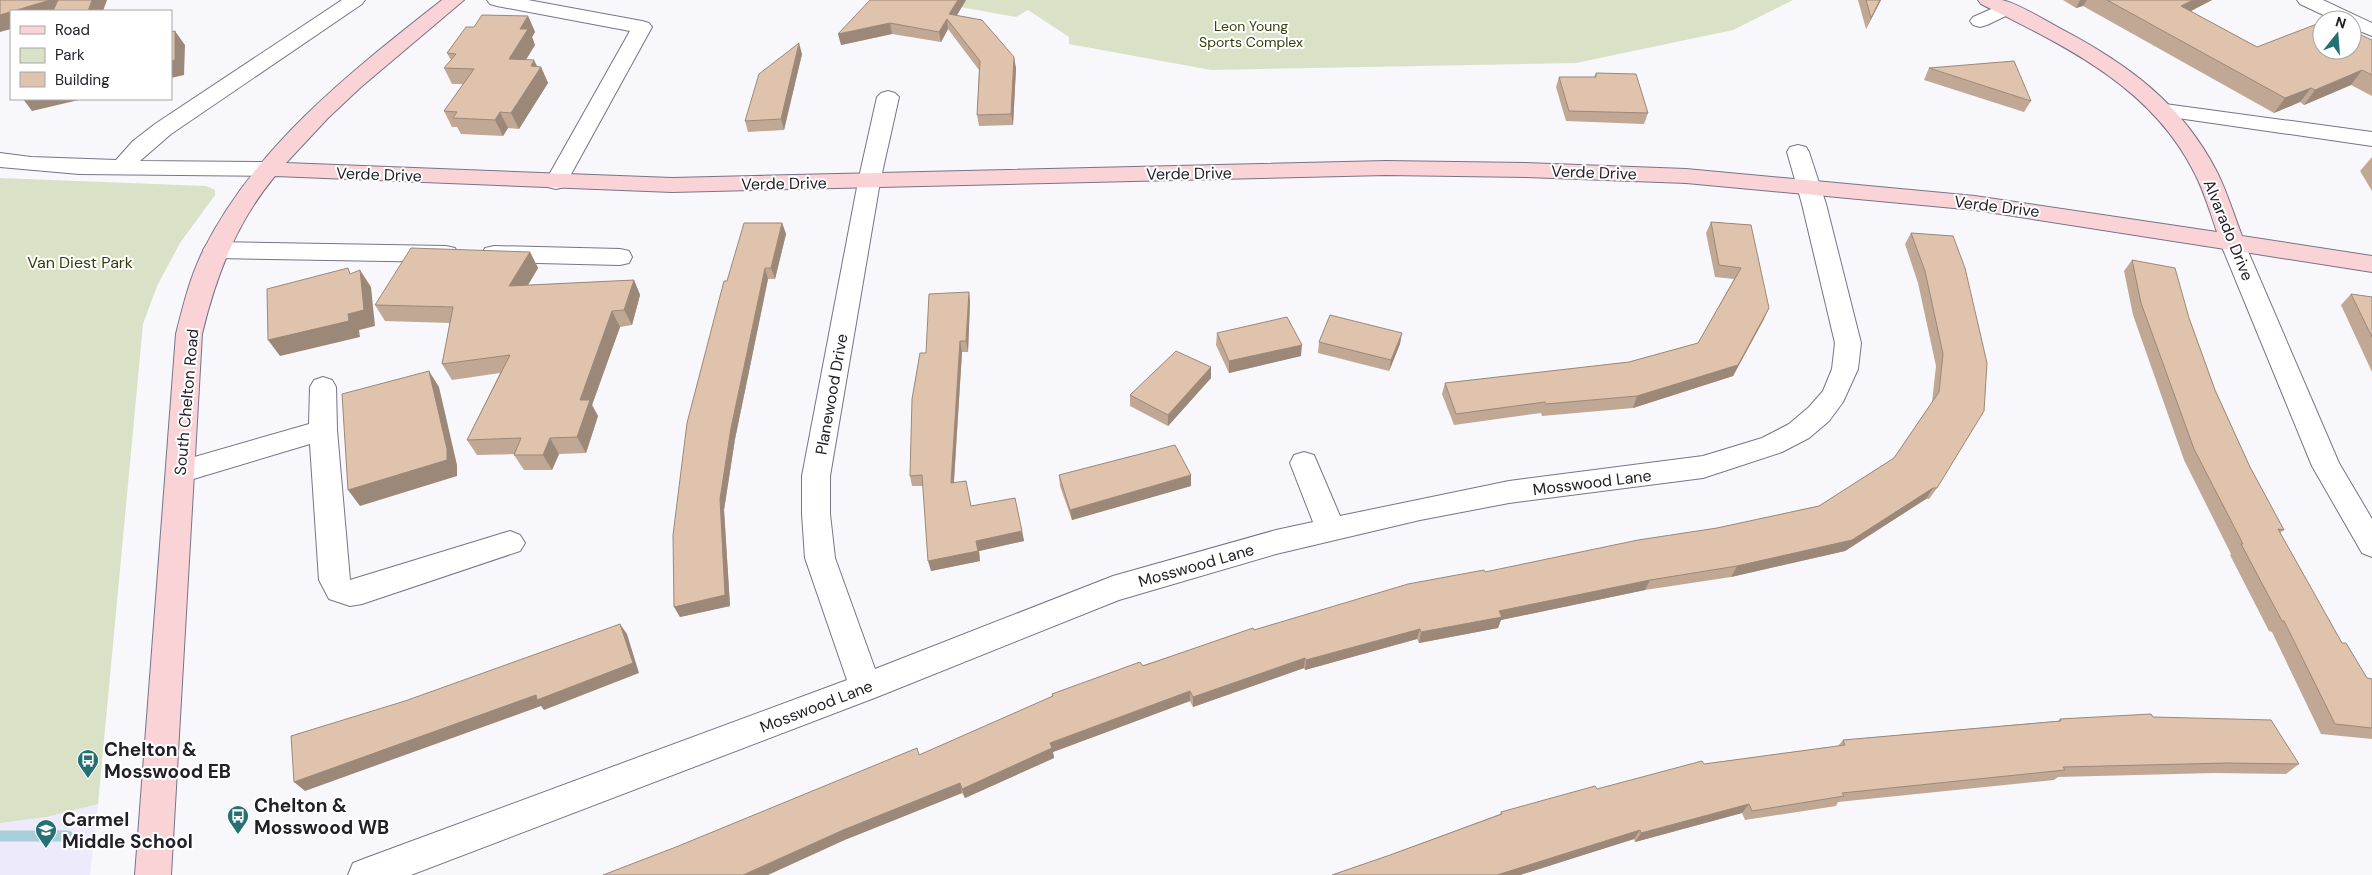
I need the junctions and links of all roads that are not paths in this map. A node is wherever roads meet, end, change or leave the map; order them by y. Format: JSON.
{"nodes":[{"id":1,"x":355,"y":0,"type":"edge"},
{"id":2,"x":454,"y":0,"type":"edge"},
{"id":3,"x":497,"y":0,"type":"edge"},
{"id":4,"x":2307,"y":0,"type":"edge"},
{"id":5,"x":1997,"y":4,"type":"edge"},
{"id":6,"x":2329,"y":10,"type":"edge"},
{"id":7,"x":1980,"y":21,"type":"dead end"},
{"id":8,"x":888,"y":97,"type":"dead end"},
{"id":9,"x":2165,"y":110,"type":"junction"},
{"id":10,"x":2372,"y":138,"type":"edge"},
{"id":11,"x":1798,"y":152,"type":"dead end"},
{"id":12,"x":0,"y":160,"type":"edge"},
{"id":13,"x":122,"y":167,"type":"junction"},
{"id":14,"x":269,"y":169,"type":"junction"},
{"id":15,"x":556,"y":182,"type":"junction"},
{"id":16,"x":869,"y":182,"type":"junction"},
{"id":17,"x":1809,"y":186,"type":"junction"},
{"id":18,"x":2232,"y":242,"type":"junction"},
{"id":19,"x":216,"y":250,"type":"junction"},
{"id":20,"x":620,"y":256,"type":"dead end"},
{"id":21,"x":2372,"y":264,"type":"edge"},
{"id":22,"x":323,"y":387,"type":"dead end"},
{"id":23,"x":323,"y":430,"type":"junction"},
{"id":24,"x":1304,"y":464,"type":"dead end"},
{"id":25,"x":180,"y":472,"type":"junction"},
{"id":26,"x":1331,"y":529,"type":"junction"},
{"id":27,"x":510,"y":543,"type":"dead end"},
{"id":28,"x":2372,"y":545,"type":"edge"},
{"id":29,"x":866,"y":687,"type":"junction"},
{"id":30,"x":153,"y":875,"type":"edge"},
{"id":31,"x":366,"y":875,"type":"edge"}],
"edges":[{"from":1,"to":13,"type":"street"},
{"from":2,"to":14,"type":"street","name":"South Chelton Road"},
{"from":3,"to":15,"type":"street"},
{"from":4,"to":6,"type":"street"},
{"from":5,"to":7,"type":"street"},
{"from":5,"to":9,"type":"street","name":"Alvarado Drive"},
{"from":8,"to":16,"type":"street","name":"Planewood Drive"},
{"from":9,"to":10,"type":"street"},
{"from":9,"to":18,"type":"street","name":"Alvarado Drive"},
{"from":11,"to":17,"type":"street","name":"Mosswood Lane"},
{"from":12,"to":13,"type":"street","name":"Verde Drive"},
{"from":13,"to":14,"type":"street","name":"Verde Drive"},
{"from":14,"to":15,"type":"street","name":"Verde Drive"},
{"from":14,"to":19,"type":"street","name":"South Chelton Road"},
{"from":15,"to":16,"type":"street","name":"Verde Drive"},
{"from":16,"to":17,"type":"street","name":"Verde Drive"},
{"from":16,"to":29,"type":"street","name":"Planewood Drive"},
{"from":17,"to":18,"type":"street","name":"Verde Drive"},
{"from":17,"to":26,"type":"street","name":"Mosswood Lane"},
{"from":18,"to":21,"type":"street","name":"Verde Drive"},
{"from":18,"to":28,"type":"street","name":"Alvarado Drive"},
{"from":19,"to":20,"type":"street"},
{"from":19,"to":25,"type":"street","name":"South Chelton Road"},
{"from":22,"to":23,"type":"street"},
{"from":23,"to":25,"type":"street"},
{"from":23,"to":27,"type":"street"},
{"from":24,"to":26,"type":"street"},
{"from":25,"to":30,"type":"street","name":"South Chelton Road"},
{"from":26,"to":29,"type":"street","name":"Mosswood Lane"},
{"from":29,"to":31,"type":"street","name":"Mosswood Lane"}]}
